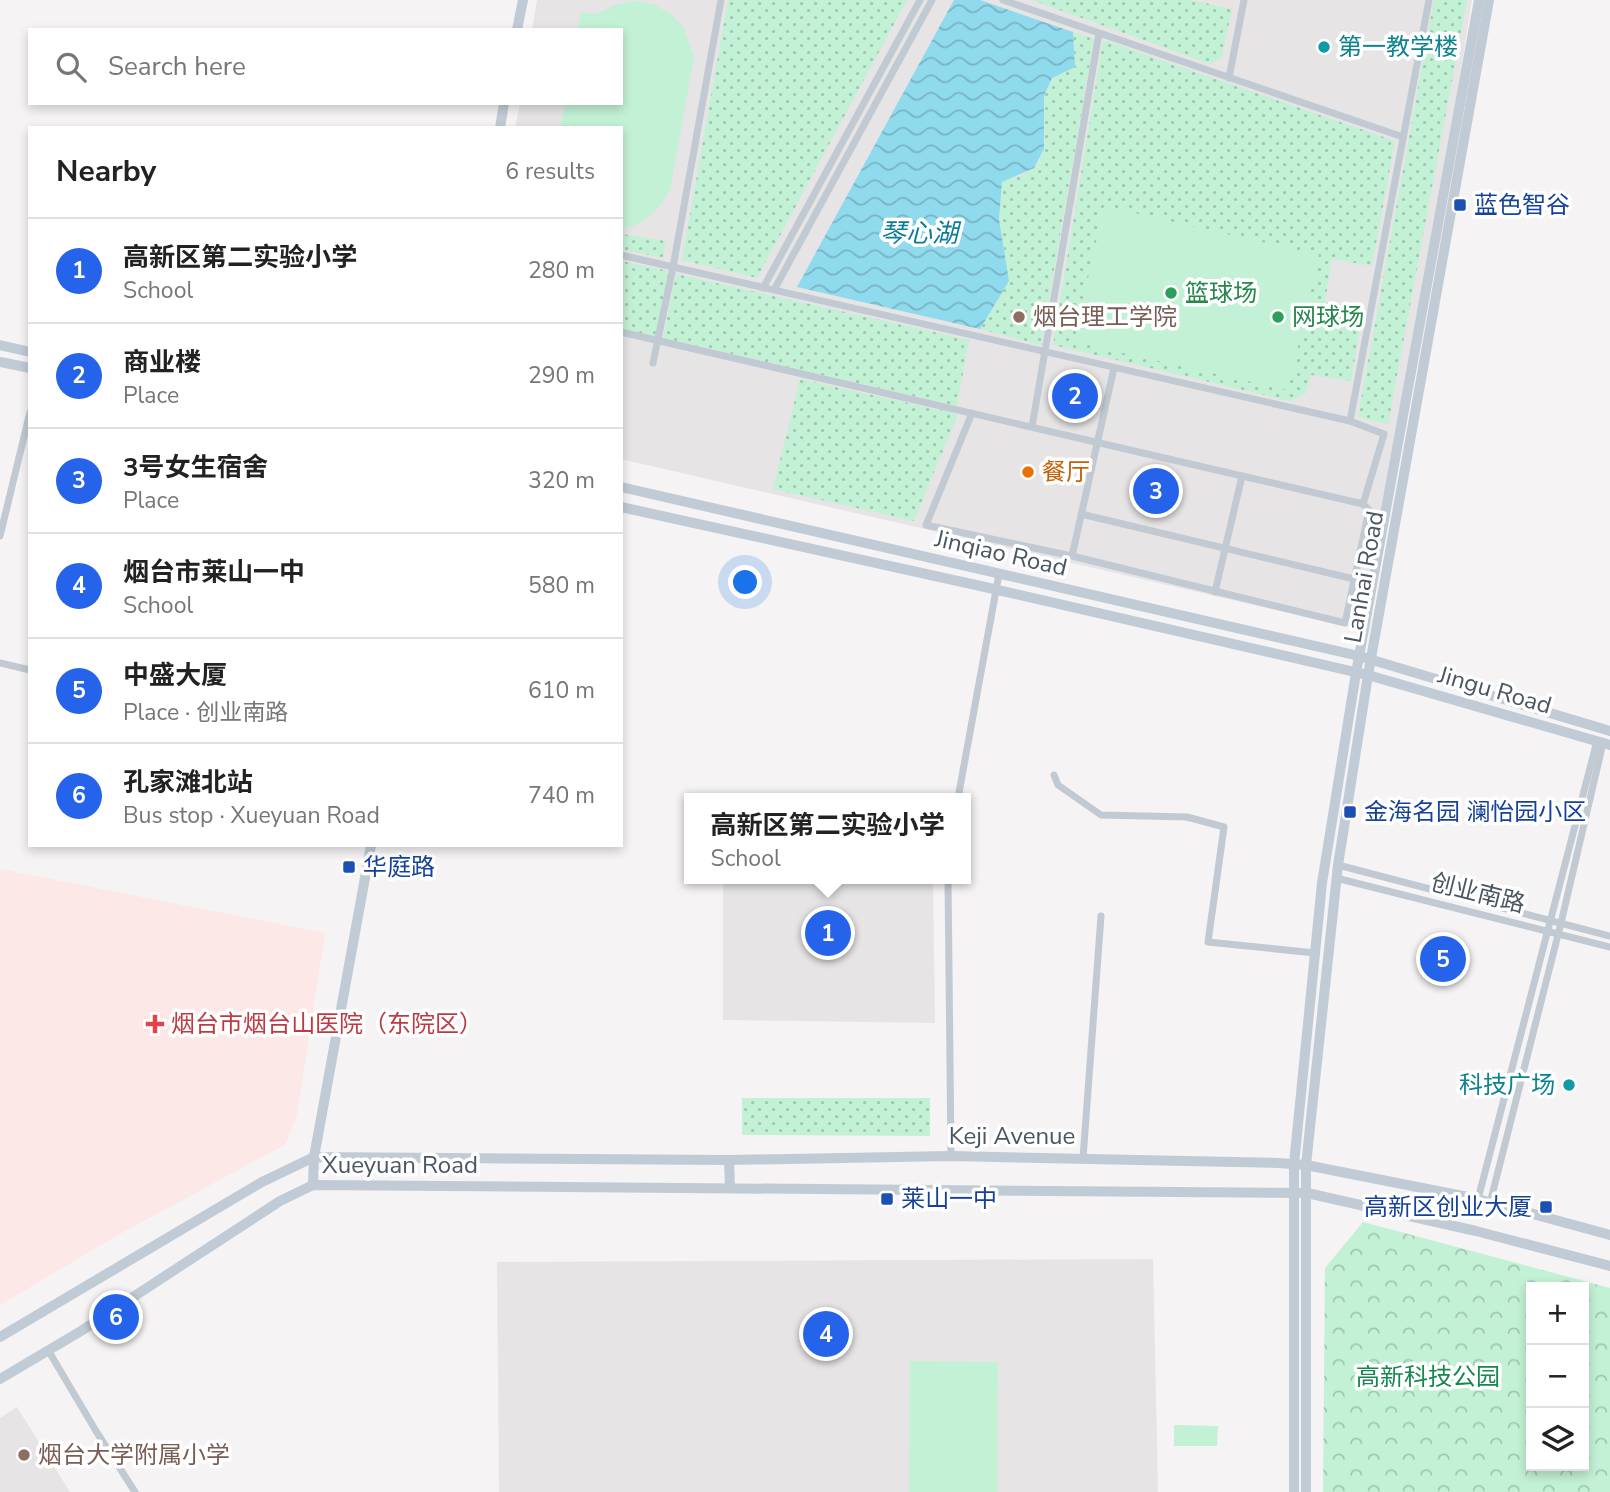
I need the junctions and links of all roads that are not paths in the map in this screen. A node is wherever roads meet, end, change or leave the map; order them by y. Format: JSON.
{"nodes":[{"id":1,"x":523,"y":0,"type":"edge"},
{"id":2,"x":721,"y":0,"type":"edge"},
{"id":3,"x":919,"y":0,"type":"edge"},
{"id":4,"x":932,"y":0,"type":"edge"},
{"id":5,"x":1003,"y":0,"type":"edge"},
{"id":6,"x":1244,"y":0,"type":"edge"},
{"id":7,"x":1429,"y":0,"type":"edge"},
{"id":8,"x":1479,"y":0,"type":"edge"},
{"id":9,"x":1489,"y":0,"type":"edge"},
{"id":10,"x":517,"y":28,"type":"edge"},
{"id":11,"x":1099,"y":33,"type":"junction"},
{"id":12,"x":1229,"y":78,"type":"junction"},
{"id":13,"x":504,"y":105,"type":"edge"},
{"id":14,"x":500,"y":126,"type":"edge"},
{"id":15,"x":1403,"y":137,"type":"junction"},
{"id":16,"x":623,"y":255,"type":"edge"},
{"id":17,"x":673,"y":267,"type":"junction"},
{"id":18,"x":763,"y":288,"type":"junction"},
{"id":19,"x":774,"y":290,"type":"junction"},
{"id":20,"x":623,"y":332,"type":"edge"},
{"id":21,"x":0,"y":345,"type":"edge"},
{"id":22,"x":28,"y":352,"type":"edge"},
{"id":23,"x":1045,"y":352,"type":"junction"},
{"id":24,"x":0,"y":362,"type":"edge"},
{"id":25,"x":653,"y":363,"type":"dead end"},
{"id":26,"x":1114,"y":368,"type":"junction"},
{"id":27,"x":28,"y":369,"type":"edge"},
{"id":28,"x":972,"y":413,"type":"junction"},
{"id":29,"x":28,"y":420,"type":"edge"},
{"id":30,"x":1350,"y":421,"type":"junction"},
{"id":31,"x":1032,"y":428,"type":"junction"},
{"id":32,"x":1097,"y":443,"type":"junction"},
{"id":33,"x":1242,"y":476,"type":"junction"},
{"id":34,"x":623,"y":487,"type":"edge"},
{"id":35,"x":1363,"y":504,"type":"junction"},
{"id":36,"x":623,"y":507,"type":"edge"},
{"id":37,"x":1082,"y":514,"type":"junction"},
{"id":38,"x":0,"y":536,"type":"edge"},
{"id":39,"x":1072,"y":556,"type":"junction"},
{"id":40,"x":999,"y":574,"type":"junction"},
{"id":41,"x":1354,"y":579,"type":"junction"},
{"id":42,"x":995,"y":589,"type":"junction"},
{"id":43,"x":1214,"y":592,"type":"junction"},
{"id":44,"x":1359,"y":656,"type":"junction"},
{"id":45,"x":1371,"y":659,"type":"junction"},
{"id":46,"x":0,"y":663,"type":"edge"},
{"id":47,"x":28,"y":670,"type":"edge"},
{"id":48,"x":1356,"y":673,"type":"junction"},
{"id":49,"x":1368,"y":675,"type":"junction"},
{"id":50,"x":1610,"y":731,"type":"edge"},
{"id":51,"x":1603,"y":743,"type":"edge"},
{"id":52,"x":1054,"y":775,"type":"dead end"},
{"id":53,"x":959,"y":793,"type":"edge"},
{"id":54,"x":371,"y":847,"type":"edge"},
{"id":55,"x":1338,"y":865,"type":"junction"},
{"id":56,"x":1336,"y":878,"type":"junction"},
{"id":57,"x":948,"y":884,"type":"edge"},
{"id":58,"x":1101,"y":916,"type":"dead end"},
{"id":59,"x":1551,"y":921,"type":"junction"},
{"id":60,"x":1561,"y":923,"type":"junction"},
{"id":61,"x":1548,"y":930,"type":"junction"},
{"id":62,"x":1558,"y":933,"type":"junction"},
{"id":63,"x":1610,"y":936,"type":"edge"},
{"id":64,"x":1610,"y":947,"type":"edge"},
{"id":65,"x":1315,"y":953,"type":"junction"},
{"id":66,"x":951,"y":1156,"type":"junction"},
{"id":67,"x":314,"y":1157,"type":"junction"},
{"id":68,"x":1083,"y":1158,"type":"junction"},
{"id":69,"x":729,"y":1160,"type":"junction"},
{"id":70,"x":1294,"y":1164,"type":"junction"},
{"id":71,"x":1306,"y":1165,"type":"junction"},
{"id":72,"x":313,"y":1185,"type":"junction"},
{"id":73,"x":730,"y":1187,"type":"junction"},
{"id":74,"x":1294,"y":1193,"type":"junction"},
{"id":75,"x":1307,"y":1193,"type":"junction"},
{"id":76,"x":1478,"y":1199,"type":"junction"},
{"id":77,"x":1490,"y":1203,"type":"junction"},
{"id":78,"x":1610,"y":1236,"type":"edge"},
{"id":79,"x":1610,"y":1266,"type":"edge"},
{"id":80,"x":0,"y":1337,"type":"edge"},
{"id":81,"x":48,"y":1350,"type":"junction"},
{"id":82,"x":0,"y":1379,"type":"edge"},
{"id":83,"x":135,"y":1492,"type":"edge"},
{"id":84,"x":1294,"y":1492,"type":"edge"},
{"id":85,"x":1306,"y":1492,"type":"edge"}],
"edges":[{"from":1,"to":10,"type":"street"},
{"from":2,"to":17,"type":"street"},
{"from":3,"to":18,"type":"street"},
{"from":4,"to":19,"type":"street"},
{"from":5,"to":11,"type":"street"},
{"from":6,"to":12,"type":"street"},
{"from":7,"to":15,"type":"street"},
{"from":8,"to":44,"type":"street","name":"Lanhai Road"},
{"from":9,"to":45,"type":"street","name":"Lanhai Road"},
{"from":11,"to":12,"type":"street"},
{"from":11,"to":23,"type":"street"},
{"from":12,"to":15,"type":"street"},
{"from":13,"to":14,"type":"street"},
{"from":15,"to":30,"type":"street"},
{"from":16,"to":17,"type":"street"},
{"from":17,"to":18,"type":"street"},
{"from":17,"to":25,"type":"street"},
{"from":18,"to":19,"type":"street"},
{"from":19,"to":23,"type":"street"},
{"from":20,"to":28,"type":"street"},
{"from":21,"to":22,"type":"street"},
{"from":23,"to":26,"type":"street"},
{"from":23,"to":31,"type":"street"},
{"from":24,"to":27,"type":"street"},
{"from":26,"to":30,"type":"street"},
{"from":26,"to":32,"type":"street"},
{"from":28,"to":31,"type":"street"},
{"from":28,"to":39,"type":"street"},
{"from":29,"to":38,"type":"street"},
{"from":30,"to":35,"type":"street"},
{"from":31,"to":32,"type":"street"},
{"from":32,"to":33,"type":"street"},
{"from":32,"to":37,"type":"street"},
{"from":33,"to":35,"type":"street"},
{"from":33,"to":43,"type":"street"},
{"from":34,"to":40,"type":"street","name":"Jinqiao Road"},
{"from":35,"to":41,"type":"street"},
{"from":36,"to":42,"type":"street","name":"Jinqiao Road"},
{"from":37,"to":39,"type":"street"},
{"from":37,"to":41,"type":"street"},
{"from":39,"to":43,"type":"street"},
{"from":40,"to":42,"type":"street"},
{"from":40,"to":44,"type":"street","name":"Jinqiao Road"},
{"from":41,"to":43,"type":"street"},
{"from":42,"to":48,"type":"street","name":"Jinqiao Road"},
{"from":42,"to":53,"type":"street"},
{"from":44,"to":45,"type":"street","name":"Jinqiao Road"},
{"from":44,"to":48,"type":"street","name":"Lanhai Road"},
{"from":45,"to":49,"type":"street","name":"Lanhai Road"},
{"from":45,"to":50,"type":"street","name":"Jingu Road"},
{"from":46,"to":47,"type":"street"},
{"from":48,"to":49,"type":"street","name":"Jinqiao Road"},
{"from":48,"to":65,"type":"street","name":"Lanhai Road"},
{"from":49,"to":51,"type":"street","name":"Jingu Road"},
{"from":49,"to":55,"type":"street","name":"Lanhai Road"},
{"from":51,"to":59,"type":"street"},
{"from":51,"to":60,"type":"street"},
{"from":52,"to":65,"type":"street"},
{"from":54,"to":67,"type":"street"},
{"from":55,"to":56,"type":"street","name":"Lanhai Road"},
{"from":55,"to":59,"type":"street","name":"创业南路"},
{"from":56,"to":61,"type":"street","name":"创业南路"},
{"from":56,"to":71,"type":"street","name":"Lanhai Road"},
{"from":57,"to":66,"type":"street"},
{"from":58,"to":68,"type":"street"},
{"from":59,"to":60,"type":"street","name":"创业南路"},
{"from":59,"to":61,"type":"street"},
{"from":60,"to":62,"type":"street"},
{"from":60,"to":63,"type":"street","name":"创业南路"},
{"from":61,"to":62,"type":"street","name":"创业南路"},
{"from":61,"to":76,"type":"street"},
{"from":62,"to":64,"type":"street","name":"创业南路"},
{"from":62,"to":77,"type":"street"},
{"from":65,"to":70,"type":"street","name":"Lanhai Road"},
{"from":66,"to":68,"type":"street","name":"Keji Avenue"},
{"from":66,"to":69,"type":"street","name":"Keji Avenue"},
{"from":67,"to":69,"type":"street","name":"Xueyuan Road"},
{"from":67,"to":72,"type":"street"},
{"from":67,"to":80,"type":"street","name":"Xueyuan Road"},
{"from":68,"to":70,"type":"street","name":"Keji Avenue"},
{"from":69,"to":73,"type":"street"},
{"from":70,"to":71,"type":"street","name":"Keji Avenue"},
{"from":70,"to":74,"type":"street","name":"Lanhai Road"},
{"from":71,"to":75,"type":"street","name":"Lanhai Road"},
{"from":71,"to":76,"type":"street"},
{"from":72,"to":73,"type":"street","name":"Xueyuan Road"},
{"from":72,"to":81,"type":"street","name":"Xueyuan Road"},
{"from":73,"to":74,"type":"street"},
{"from":74,"to":75,"type":"street"},
{"from":74,"to":84,"type":"street","name":"Lanhai Road"},
{"from":75,"to":79,"type":"street"},
{"from":75,"to":85,"type":"street","name":"Lanhai Road"},
{"from":76,"to":77,"type":"street"},
{"from":77,"to":78,"type":"street"},
{"from":81,"to":82,"type":"street","name":"Xueyuan Road"},
{"from":81,"to":83,"type":"street"}]}
